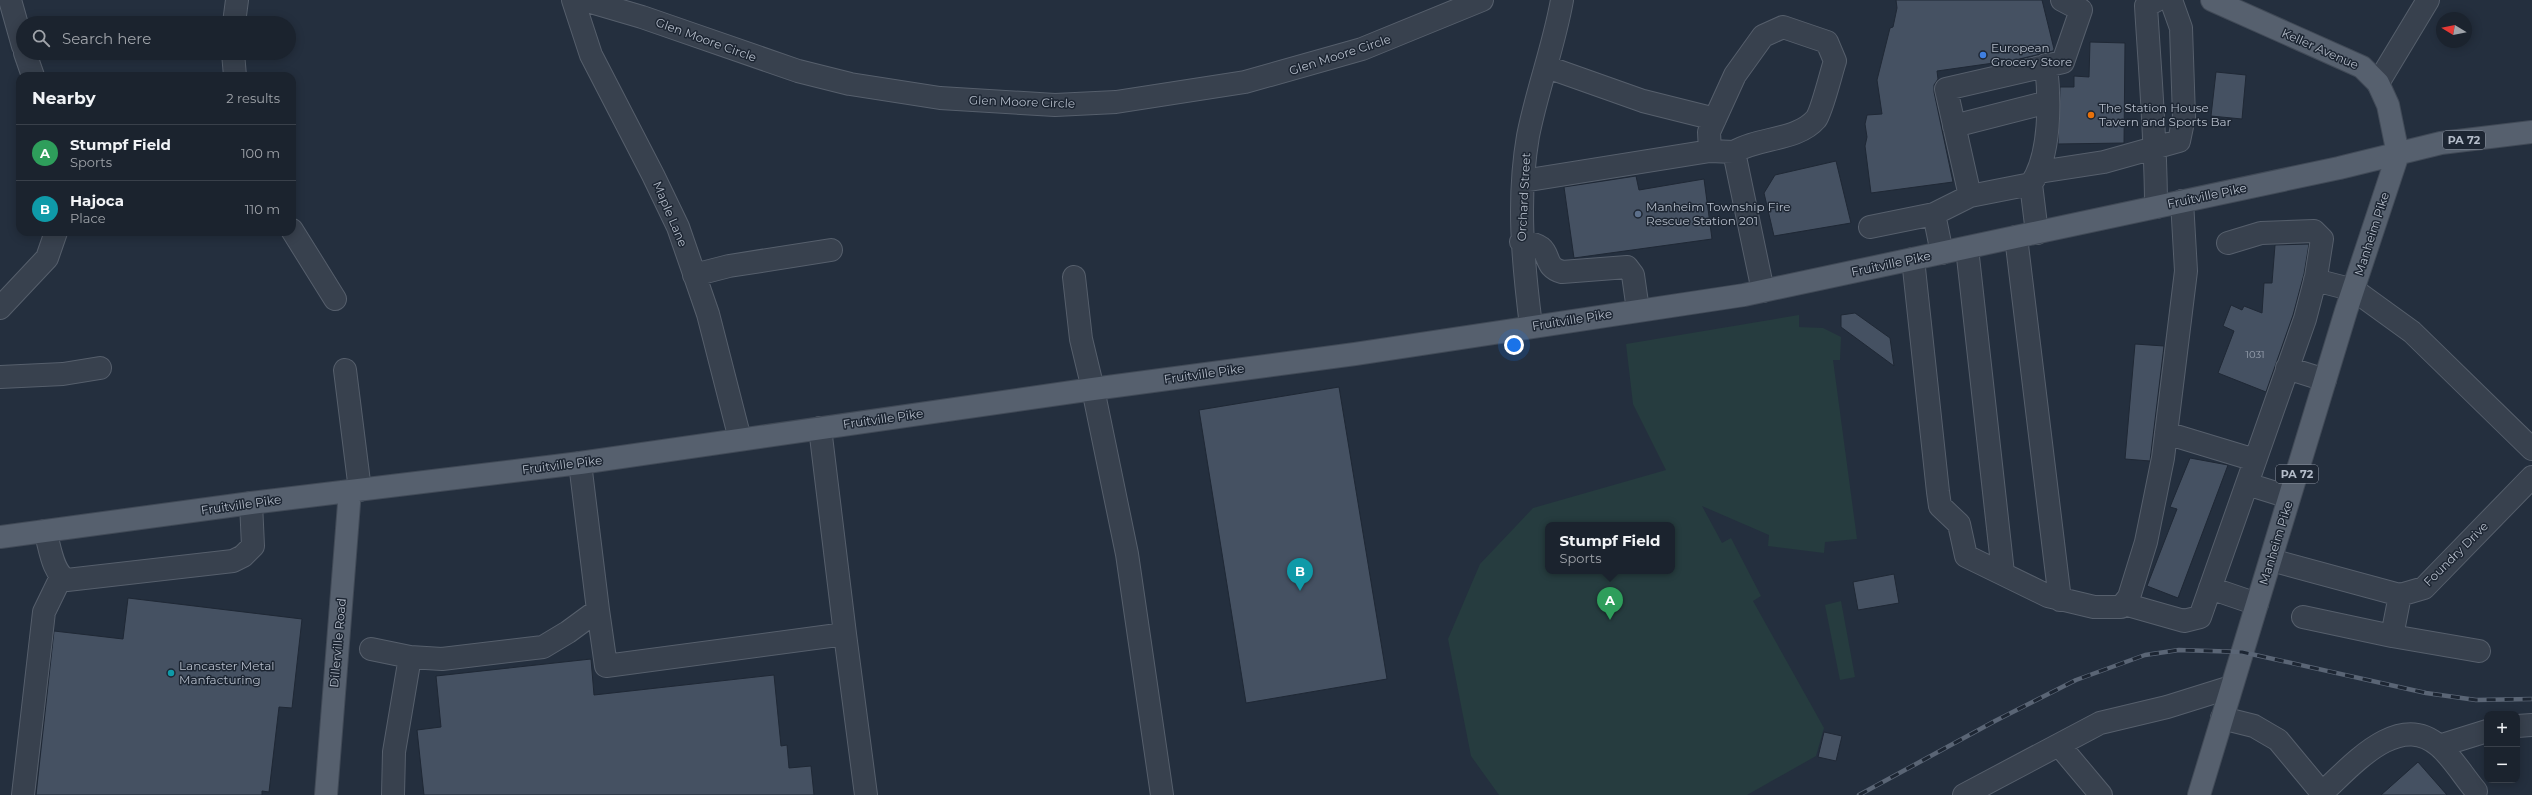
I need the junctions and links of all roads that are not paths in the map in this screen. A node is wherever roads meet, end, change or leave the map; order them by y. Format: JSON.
{"nodes":[{"id":1,"x":10,"y":0,"type":"edge"},
{"id":2,"x":237,"y":0,"type":"edge"},
{"id":3,"x":573,"y":0,"type":"edge"},
{"id":4,"x":584,"y":0,"type":"edge"},
{"id":5,"x":1482,"y":0,"type":"edge"},
{"id":6,"x":1562,"y":0,"type":"edge"},
{"id":7,"x":2062,"y":0,"type":"edge"},
{"id":8,"x":2157,"y":0,"type":"edge"},
{"id":9,"x":2170,"y":0,"type":"edge"},
{"id":10,"x":2212,"y":0,"type":"edge"},
{"id":11,"x":2428,"y":0,"type":"edge"},
{"id":12,"x":235,"y":16,"type":"edge"},
{"id":13,"x":16,"y":21,"type":"edge"},
{"id":14,"x":27,"y":60,"type":"edge"},
{"id":15,"x":234,"y":60,"type":"edge"},
{"id":16,"x":2046,"y":66,"type":"junction"},
{"id":17,"x":1547,"y":67,"type":"junction"},
{"id":18,"x":32,"y":72,"type":"edge"},
{"id":19,"x":235,"y":72,"type":"edge"},
{"id":20,"x":2378,"y":83,"type":"junction"},
{"id":21,"x":2048,"y":102,"type":"junction"},
{"id":22,"x":1715,"y":119,"type":"junction"},
{"id":23,"x":1954,"y":126,"type":"junction"},
{"id":24,"x":2532,"y":132,"type":"edge"},
{"id":25,"x":2156,"y":148,"type":"junction"},
{"id":26,"x":1710,"y":151,"type":"junction"},
{"id":27,"x":1734,"y":152,"type":"junction"},
{"id":28,"x":2398,"y":154,"type":"junction"},
{"id":29,"x":2035,"y":178,"type":"junction"},
{"id":30,"x":1522,"y":181,"type":"junction"},
{"id":31,"x":1970,"y":196,"type":"junction"},
{"id":32,"x":2182,"y":202,"type":"junction"},
{"id":33,"x":2156,"y":207,"type":"junction"},
{"id":34,"x":1934,"y":214,"type":"junction"},
{"id":35,"x":1870,"y":227,"type":"dead end"},
{"id":36,"x":2037,"y":233,"type":"junction"},
{"id":37,"x":55,"y":236,"type":"edge"},
{"id":38,"x":296,"y":236,"type":"edge"},
{"id":39,"x":2016,"y":237,"type":"junction"},
{"id":40,"x":1521,"y":242,"type":"junction"},
{"id":41,"x":2228,"y":243,"type":"dead end"},
{"id":42,"x":1967,"y":248,"type":"junction"},
{"id":43,"x":832,"y":250,"type":"dead end"},
{"id":44,"x":1942,"y":253,"type":"junction"},
{"id":45,"x":1913,"y":259,"type":"junction"},
{"id":46,"x":694,"y":275,"type":"junction"},
{"id":47,"x":1074,"y":277,"type":"dead end"},
{"id":48,"x":2315,"y":280,"type":"junction"},
{"id":49,"x":2354,"y":290,"type":"junction"},
{"id":50,"x":1763,"y":291,"type":"junction"},
{"id":51,"x":335,"y":299,"type":"dead end"},
{"id":52,"x":0,"y":308,"type":"edge"},
{"id":53,"x":1638,"y":310,"type":"junction"},
{"id":54,"x":1531,"y":326,"type":"junction"},
{"id":55,"x":100,"y":368,"type":"dead end"},
{"id":56,"x":2288,"y":368,"type":"junction"},
{"id":57,"x":345,"y":370,"type":"dead end"},
{"id":58,"x":0,"y":377,"type":"edge"},
{"id":59,"x":2325,"y":380,"type":"junction"},
{"id":60,"x":1093,"y":389,"type":"junction"},
{"id":61,"x":820,"y":428,"type":"junction"},
{"id":62,"x":2166,"y":433,"type":"junction"},
{"id":63,"x":740,"y":439,"type":"junction"},
{"id":64,"x":2532,"y":449,"type":"edge"},
{"id":65,"x":2255,"y":460,"type":"junction"},
{"id":66,"x":580,"y":463,"type":"junction"},
{"id":67,"x":2532,"y":477,"type":"edge"},
{"id":68,"x":2247,"y":484,"type":"junction"},
{"id":69,"x":355,"y":490,"type":"junction"},
{"id":70,"x":2290,"y":497,"type":"junction"},
{"id":71,"x":251,"y":503,"type":"junction"},
{"id":72,"x":45,"y":531,"type":"junction"},
{"id":73,"x":0,"y":537,"type":"edge"},
{"id":74,"x":2272,"y":560,"type":"junction"},
{"id":75,"x":2003,"y":573,"type":"junction"},
{"id":76,"x":61,"y":577,"type":"junction"},
{"id":77,"x":2210,"y":588,"type":"junction"},
{"id":78,"x":2400,"y":595,"type":"junction"},
{"id":79,"x":2060,"y":600,"type":"junction"},
{"id":80,"x":2124,"y":604,"type":"junction"},
{"id":81,"x":2257,"y":604,"type":"junction"},
{"id":82,"x":598,"y":610,"type":"junction"},
{"id":83,"x":2302,"y":617,"type":"dead end"},
{"id":84,"x":844,"y":634,"type":"junction"},
{"id":85,"x":2392,"y":636,"type":"junction"},
{"id":86,"x":371,"y":649,"type":"dead end"},
{"id":87,"x":2479,"y":652,"type":"dead end"},
{"id":88,"x":410,"y":658,"type":"junction"},
{"id":89,"x":2232,"y":687,"type":"junction"},
{"id":90,"x":2222,"y":718,"type":"junction"},
{"id":91,"x":2532,"y":725,"type":"edge"},
{"id":92,"x":2520,"y":726,"type":"edge"},
{"id":93,"x":2484,"y":732,"type":"edge"},
{"id":94,"x":2059,"y":745,"type":"junction"},
{"id":95,"x":2439,"y":746,"type":"junction"},
{"id":96,"x":2476,"y":791,"type":"dead end"},
{"id":97,"x":2322,"y":794,"type":"edge"},
{"id":98,"x":22,"y":795,"type":"edge"},
{"id":99,"x":326,"y":795,"type":"edge"},
{"id":100,"x":393,"y":795,"type":"edge"},
{"id":101,"x":866,"y":795,"type":"edge"},
{"id":102,"x":1162,"y":795,"type":"edge"},
{"id":103,"x":1964,"y":795,"type":"edge"},
{"id":104,"x":2101,"y":795,"type":"edge"},
{"id":105,"x":2199,"y":795,"type":"edge"}],
"edges":[{"from":1,"to":13,"type":"street"},
{"from":2,"to":12,"type":"street"},
{"from":3,"to":46,"type":"street","name":"Maple Lane"},
{"from":4,"to":5,"type":"street","name":"Glen Moore Circle"},
{"from":6,"to":17,"type":"street","name":"Orchard Street"},
{"from":7,"to":16,"type":"street"},
{"from":8,"to":25,"type":"street"},
{"from":9,"to":25,"type":"street"},
{"from":10,"to":20,"type":"main road","name":"Keller Avenue"},
{"from":11,"to":20,"type":"street"},
{"from":14,"to":18,"type":"street"},
{"from":15,"to":19,"type":"street"},
{"from":16,"to":21,"type":"street"},
{"from":16,"to":23,"type":"street"},
{"from":17,"to":22,"type":"street"},
{"from":17,"to":30,"type":"street","name":"Orchard Street"},
{"from":20,"to":28,"type":"main road","name":"Keller Avenue"},
{"from":21,"to":23,"type":"street"},
{"from":21,"to":29,"type":"street"},
{"from":22,"to":26,"type":"street"},
{"from":22,"to":27,"type":"street"},
{"from":23,"to":31,"type":"street"},
{"from":24,"to":28,"type":"main road","number":"PA 72"},
{"from":25,"to":29,"type":"street"},
{"from":25,"to":33,"type":"street"},
{"from":26,"to":27,"type":"street"},
{"from":26,"to":30,"type":"street"},
{"from":27,"to":50,"type":"street"},
{"from":28,"to":32,"type":"main road","name":"Fruitville Pike"},
{"from":28,"to":49,"type":"main road","name":"Manheim Pike","number":"PA 72"},
{"from":29,"to":31,"type":"street"},
{"from":29,"to":36,"type":"street"},
{"from":30,"to":40,"type":"street","name":"Orchard Street"},
{"from":31,"to":34,"type":"street"},
{"from":32,"to":33,"type":"main road","name":"Fruitville Pike"},
{"from":32,"to":62,"type":"street"},
{"from":33,"to":36,"type":"main road","name":"Fruitville Pike"},
{"from":34,"to":35,"type":"street"},
{"from":34,"to":44,"type":"street"},
{"from":36,"to":39,"type":"main road","name":"Fruitville Pike"},
{"from":37,"to":52,"type":"street"},
{"from":38,"to":51,"type":"street"},
{"from":39,"to":42,"type":"main road","name":"Fruitville Pike"},
{"from":39,"to":79,"type":"street"},
{"from":40,"to":53,"type":"street"},
{"from":40,"to":54,"type":"street","name":"Orchard Street"},
{"from":41,"to":48,"type":"street"},
{"from":42,"to":44,"type":"main road","name":"Fruitville Pike"},
{"from":42,"to":75,"type":"street"},
{"from":43,"to":46,"type":"street"},
{"from":44,"to":45,"type":"main road","name":"Fruitville Pike"},
{"from":45,"to":50,"type":"main road","name":"Fruitville Pike"},
{"from":45,"to":75,"type":"street"},
{"from":46,"to":63,"type":"street","name":"Maple Lane"},
{"from":47,"to":60,"type":"street"},
{"from":48,"to":49,"type":"street"},
{"from":48,"to":56,"type":"street"},
{"from":49,"to":59,"type":"main road","name":"Manheim Pike","number":"PA 72"},
{"from":49,"to":64,"type":"street"},
{"from":50,"to":53,"type":"main road","name":"Fruitville Pike"},
{"from":53,"to":54,"type":"main road","name":"Fruitville Pike"},
{"from":54,"to":60,"type":"main road","name":"Fruitville Pike"},
{"from":55,"to":58,"type":"street"},
{"from":56,"to":59,"type":"street"},
{"from":56,"to":65,"type":"street"},
{"from":57,"to":69,"type":"street"},
{"from":59,"to":70,"type":"main road","name":"Manheim Pike","number":"PA 72"},
{"from":60,"to":61,"type":"main road","name":"Fruitville Pike"},
{"from":60,"to":102,"type":"street"},
{"from":61,"to":63,"type":"main road","name":"Fruitville Pike"},
{"from":61,"to":84,"type":"street"},
{"from":62,"to":65,"type":"street"},
{"from":62,"to":80,"type":"street"},
{"from":63,"to":66,"type":"main road","name":"Fruitville Pike"},
{"from":65,"to":68,"type":"street"},
{"from":66,"to":69,"type":"main road","name":"Fruitville Pike"},
{"from":66,"to":82,"type":"street"},
{"from":67,"to":78,"type":"street","name":"Foundry Drive"},
{"from":68,"to":70,"type":"street"},
{"from":68,"to":77,"type":"street"},
{"from":69,"to":71,"type":"main road","name":"Fruitville Pike"},
{"from":69,"to":99,"type":"main road","name":"Dillerville Road"},
{"from":70,"to":74,"type":"main road","name":"Manheim Pike","number":"PA 72"},
{"from":71,"to":72,"type":"main road","name":"Fruitville Pike"},
{"from":71,"to":76,"type":"street"},
{"from":72,"to":73,"type":"main road","name":"Fruitville Pike"},
{"from":72,"to":76,"type":"street"},
{"from":74,"to":78,"type":"street"},
{"from":74,"to":81,"type":"main road","name":"Manheim Pike","number":"PA 72"},
{"from":75,"to":79,"type":"street"},
{"from":76,"to":98,"type":"street"},
{"from":77,"to":80,"type":"street"},
{"from":77,"to":81,"type":"street"},
{"from":78,"to":85,"type":"street"},
{"from":79,"to":80,"type":"street"},
{"from":81,"to":89,"type":"main road","name":"Manheim Pike","number":"PA 72"},
{"from":82,"to":84,"type":"street"},
{"from":82,"to":88,"type":"street"},
{"from":83,"to":85,"type":"street"},
{"from":84,"to":101,"type":"street"},
{"from":85,"to":87,"type":"street"},
{"from":86,"to":88,"type":"street"},
{"from":88,"to":100,"type":"street"},
{"from":89,"to":90,"type":"main road","name":"Manheim Pike","number":"PA 72"},
{"from":89,"to":94,"type":"street"},
{"from":90,"to":97,"type":"street"},
{"from":90,"to":105,"type":"main road","name":"Manheim Pike","number":"PA 72"},
{"from":91,"to":92,"type":"street"},
{"from":93,"to":95,"type":"street"},
{"from":94,"to":103,"type":"street"},
{"from":94,"to":104,"type":"street"},
{"from":95,"to":96,"type":"street"},
{"from":95,"to":97,"type":"street"}]}
